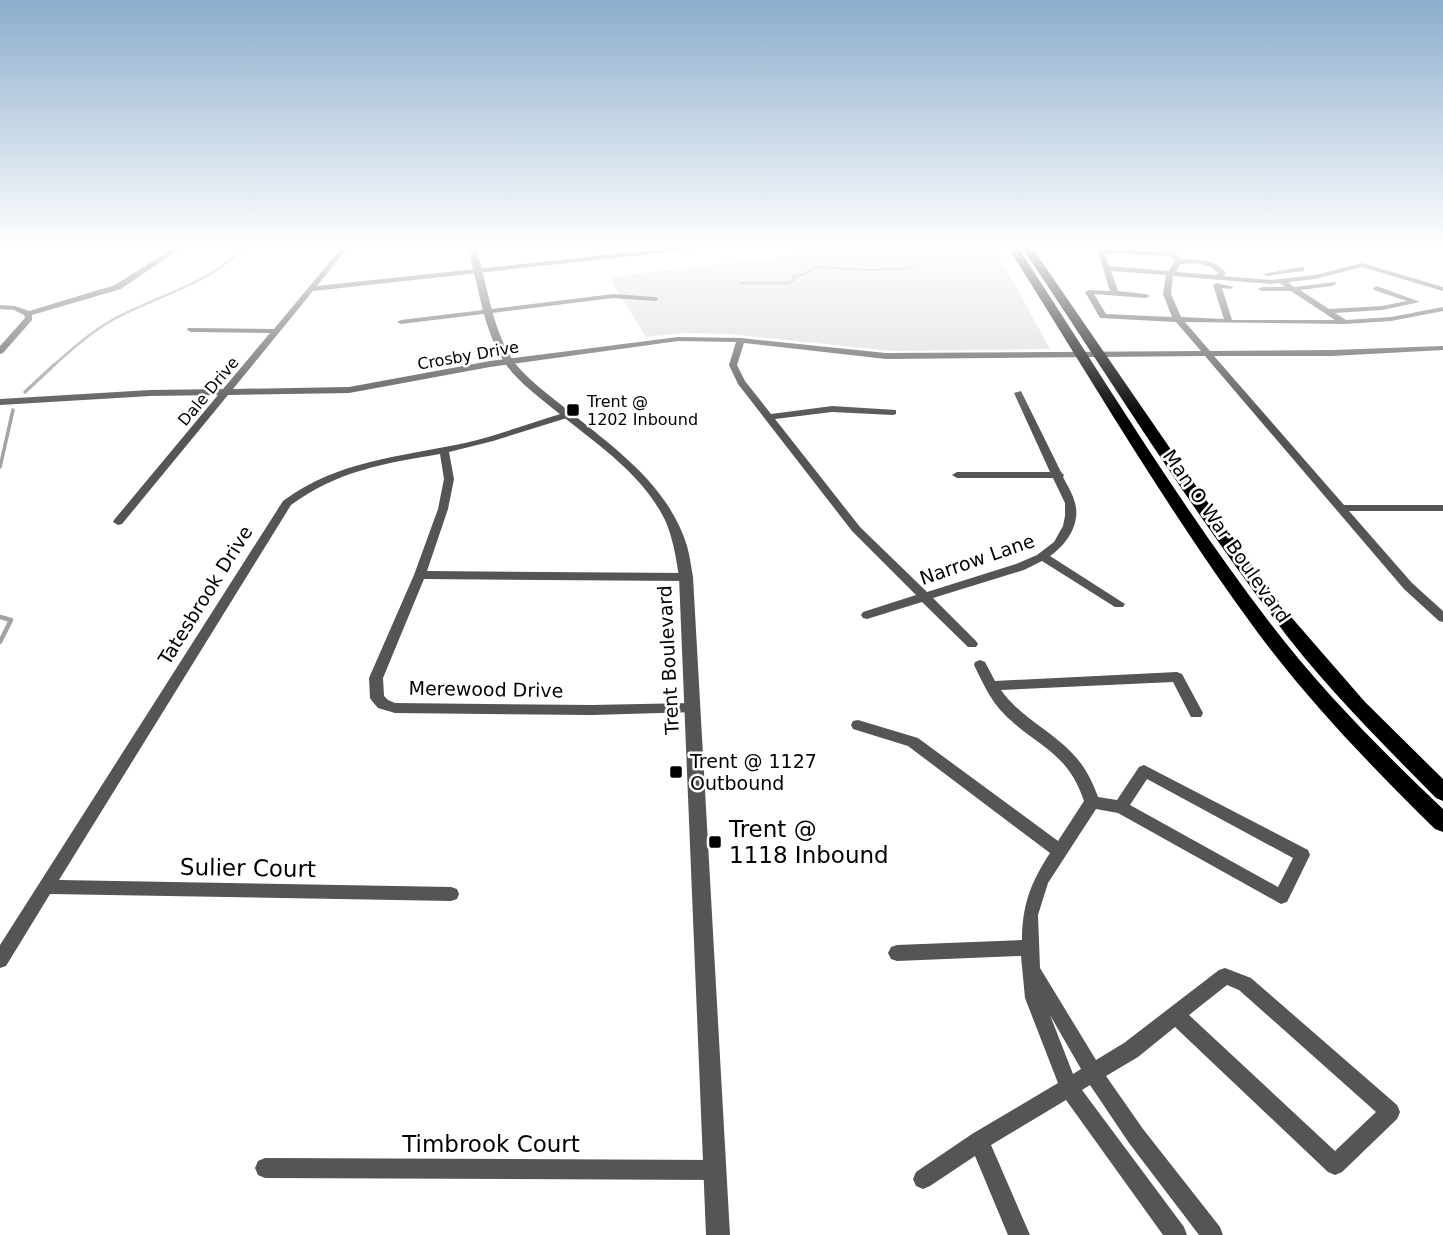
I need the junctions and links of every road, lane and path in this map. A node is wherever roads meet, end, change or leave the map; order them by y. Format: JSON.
{"nodes":[{"id":1,"x":68,"y":304,"type":"edge"},
{"id":2,"x":299,"y":304,"type":"edge"},
{"id":3,"x":486,"y":304,"type":"edge"},
{"id":4,"x":549,"y":304,"type":"edge"},
{"id":5,"x":1048,"y":304,"type":"edge"},
{"id":6,"x":1065,"y":304,"type":"edge"},
{"id":7,"x":1095,"y":304,"type":"edge"},
{"id":8,"x":1171,"y":304,"type":"edge"},
{"id":9,"x":1223,"y":304,"type":"edge"},
{"id":10,"x":1316,"y":304,"type":"edge"},
{"id":11,"x":1407,"y":304,"type":"edge"},
{"id":12,"x":1421,"y":304,"type":"edge"},
{"id":13,"x":0,"y":307,"type":"edge"},
{"id":14,"x":1442,"y":310,"type":"edge"},
{"id":15,"x":488,"y":311,"type":"junction"},
{"id":16,"x":1327,"y":311,"type":"junction"},
{"id":17,"x":28,"y":314,"type":"junction"},
{"id":18,"x":1176,"y":317,"type":"junction"},
{"id":19,"x":401,"y":321,"type":"dead end"},
{"id":20,"x":1229,"y":322,"type":"junction"},
{"id":21,"x":1344,"y":322,"type":"junction"},
{"id":22,"x":191,"y":330,"type":"dead end"},
{"id":23,"x":276,"y":331,"type":"junction"},
{"id":24,"x":741,"y":340,"type":"junction"},
{"id":25,"x":1443,"y":348,"type":"edge"},
{"id":26,"x":0,"y":351,"type":"edge"},
{"id":27,"x":1208,"y":354,"type":"junction"},
{"id":28,"x":1080,"y":355,"type":"junction"},
{"id":29,"x":1099,"y":355,"type":"junction"},
{"id":30,"x":509,"y":361,"type":"junction"},
{"id":31,"x":225,"y":392,"type":"junction"},
{"id":32,"x":1018,"y":393,"type":"dead end"},
{"id":33,"x":0,"y":402,"type":"edge"},
{"id":34,"x":893,"y":412,"type":"dead end"},
{"id":35,"x":567,"y":415,"type":"junction"},
{"id":36,"x":769,"y":417,"type":"junction"},
{"id":37,"x":444,"y":450,"type":"junction"},
{"id":38,"x":957,"y":475,"type":"dead end"},
{"id":39,"x":1059,"y":475,"type":"junction"},
{"id":40,"x":1341,"y":508,"type":"junction"},
{"id":41,"x":1443,"y":508,"type":"edge"},
{"id":42,"x":118,"y":522,"type":"dead end"},
{"id":43,"x":1043,"y":557,"type":"junction"},
{"id":44,"x":420,"y":575,"type":"junction"},
{"id":45,"x":686,"y":577,"type":"junction"},
{"id":46,"x":922,"y":597,"type":"junction"},
{"id":47,"x":1119,"y":604,"type":"dead end"},
{"id":48,"x":867,"y":615,"type":"dead end"},
{"id":49,"x":1443,"y":618,"type":"edge"},
{"id":50,"x":972,"y":644,"type":"dead end"},
{"id":51,"x":980,"y":665,"type":"dead end"},
{"id":52,"x":990,"y":686,"type":"junction"},
{"id":53,"x":691,"y":708,"type":"junction"},
{"id":54,"x":1196,"y":713,"type":"dead end"},
{"id":55,"x":858,"y":725,"type":"dead end"},
{"id":56,"x":1443,"y":792,"type":"edge"},
{"id":57,"x":1092,"y":802,"type":"junction"},
{"id":58,"x":1121,"y":807,"type":"junction"},
{"id":59,"x":1443,"y":823,"type":"edge"},
{"id":60,"x":1060,"y":851,"type":"junction"},
{"id":61,"x":44,"y":887,"type":"junction"},
{"id":62,"x":451,"y":894,"type":"dead end"},
{"id":63,"x":1030,"y":948,"type":"junction"},
{"id":64,"x":897,"y":953,"type":"dead end"},
{"id":65,"x":0,"y":960,"type":"edge"},
{"id":66,"x":1031,"y":970,"type":"junction"},
{"id":67,"x":1176,"y":1015,"type":"junction"},
{"id":68,"x":1094,"y":1073,"type":"junction"},
{"id":69,"x":1070,"y":1089,"type":"junction"},
{"id":70,"x":979,"y":1141,"type":"junction"},
{"id":71,"x":265,"y":1168,"type":"dead end"},
{"id":72,"x":716,"y":1170,"type":"junction"},
{"id":73,"x":923,"y":1179,"type":"dead end"},
{"id":74,"x":718,"y":1235,"type":"edge"},
{"id":75,"x":1019,"y":1235,"type":"edge"},
{"id":76,"x":1176,"y":1235,"type":"edge"},
{"id":77,"x":1212,"y":1235,"type":"edge"}],
"edges":[{"from":1,"to":17,"type":"street"},
{"from":2,"to":23,"type":"street","name":"Dale Drive"},
{"from":3,"to":15,"type":"street","name":"Trent Boulevard"},
{"from":4,"to":15,"type":"street"},
{"from":5,"to":28,"type":"main road","name":"Man O War Boulevard"},
{"from":6,"to":29,"type":"main road","name":"Man O War Boulevard"},
{"from":7,"to":18,"type":"street"},
{"from":8,"to":18,"type":"street"},
{"from":9,"to":20,"type":"street"},
{"from":10,"to":16,"type":"street"},
{"from":11,"to":16,"type":"street"},
{"from":12,"to":14,"type":"street"},
{"from":13,"to":17,"type":"street"},
{"from":14,"to":21,"type":"street"},
{"from":15,"to":19,"type":"street"},
{"from":15,"to":30,"type":"street","name":"Trent Boulevard"},
{"from":16,"to":21,"type":"street"},
{"from":17,"to":26,"type":"street"},
{"from":18,"to":20,"type":"street"},
{"from":18,"to":27,"type":"street"},
{"from":20,"to":21,"type":"street"},
{"from":22,"to":23,"type":"street"},
{"from":23,"to":31,"type":"street","name":"Dale Drive"},
{"from":24,"to":28,"type":"street","name":"Crosby Drive"},
{"from":24,"to":30,"type":"street","name":"Crosby Drive"},
{"from":24,"to":36,"type":"street"},
{"from":25,"to":27,"type":"street","name":"Crosby Drive"},
{"from":27,"to":29,"type":"street","name":"Crosby Drive"},
{"from":27,"to":40,"type":"street"},
{"from":28,"to":29,"type":"street","name":"Crosby Drive"},
{"from":28,"to":59,"type":"main road","name":"Man O War Boulevard"},
{"from":29,"to":56,"type":"main road","name":"Man O War Boulevard"},
{"from":30,"to":31,"type":"street","name":"Crosby Drive"},
{"from":30,"to":35,"type":"street","name":"Trent Boulevard"},
{"from":31,"to":33,"type":"street","name":"Crosby Drive"},
{"from":31,"to":42,"type":"street","name":"Dale Drive"},
{"from":32,"to":39,"type":"street","name":"Narrow Lane"},
{"from":34,"to":36,"type":"street"},
{"from":35,"to":37,"type":"street","name":"Tatesbrook Drive"},
{"from":35,"to":45,"type":"street","name":"Trent Boulevard"},
{"from":36,"to":46,"type":"street"},
{"from":37,"to":44,"type":"street","name":"Merewood Drive"},
{"from":37,"to":61,"type":"street","name":"Tatesbrook Drive"},
{"from":38,"to":39,"type":"street"},
{"from":39,"to":43,"type":"street","name":"Narrow Lane"},
{"from":40,"to":41,"type":"street"},
{"from":40,"to":49,"type":"street"},
{"from":43,"to":46,"type":"street","name":"Narrow Lane"},
{"from":43,"to":47,"type":"street"},
{"from":44,"to":45,"type":"street"},
{"from":44,"to":53,"type":"street","name":"Merewood Drive"},
{"from":45,"to":53,"type":"street","name":"Trent Boulevard"},
{"from":46,"to":48,"type":"street","name":"Narrow Lane"},
{"from":46,"to":50,"type":"street"},
{"from":51,"to":52,"type":"street"},
{"from":52,"to":54,"type":"street"},
{"from":52,"to":57,"type":"street"},
{"from":53,"to":72,"type":"street","name":"Trent Boulevard"},
{"from":55,"to":60,"type":"street"},
{"from":57,"to":58,"type":"street"},
{"from":57,"to":60,"type":"street"},
{"from":58,"to":58,"type":"street"},
{"from":60,"to":63,"type":"street"},
{"from":61,"to":62,"type":"street","name":"Sulier Court"},
{"from":61,"to":65,"type":"street","name":"Tatesbrook Drive"},
{"from":63,"to":64,"type":"street"},
{"from":63,"to":66,"type":"street"},
{"from":66,"to":68,"type":"street"},
{"from":66,"to":69,"type":"street"},
{"from":67,"to":67,"type":"street"},
{"from":67,"to":68,"type":"street"},
{"from":68,"to":69,"type":"street"},
{"from":68,"to":77,"type":"street"},
{"from":69,"to":70,"type":"street"},
{"from":69,"to":76,"type":"street"},
{"from":70,"to":73,"type":"street"},
{"from":70,"to":75,"type":"street"},
{"from":71,"to":72,"type":"street","name":"Timbrook Court"},
{"from":72,"to":74,"type":"street","name":"Trent Boulevard"}]}
